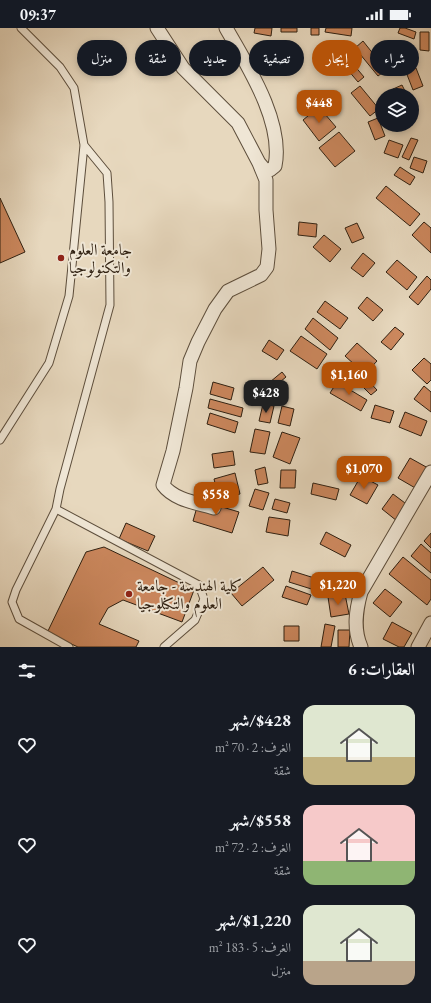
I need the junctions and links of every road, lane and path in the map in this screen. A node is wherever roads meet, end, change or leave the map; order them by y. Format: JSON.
{"nodes":[{"id":1,"x":21,"y":28,"type":"edge"},
{"id":2,"x":157,"y":28,"type":"edge"},
{"id":3,"x":226,"y":28,"type":"edge"},
{"id":4,"x":84,"y":145,"type":"junction"},
{"id":5,"x":259,"y":164,"type":"junction"},
{"id":6,"x":0,"y":440,"type":"edge"},
{"id":7,"x":431,"y":472,"type":"edge"},
{"id":8,"x":214,"y":508,"type":"dead end"},
{"id":9,"x":56,"y":509,"type":"junction"},
{"id":10,"x":431,"y":623,"type":"edge"},
{"id":11,"x":69,"y":647,"type":"edge"},
{"id":12,"x":164,"y":647,"type":"edge"},
{"id":13,"x":361,"y":647,"type":"edge"},
{"id":14,"x":418,"y":647,"type":"edge"}],
"edges":[{"from":1,"to":4,"type":"lane"},
{"from":2,"to":5,"type":"street"},
{"from":3,"to":5,"type":"street"},
{"from":4,"to":6,"type":"lane"},
{"from":4,"to":9,"type":"lane"},
{"from":5,"to":8,"type":"street"},
{"from":7,"to":13,"type":"street"},
{"from":9,"to":11,"type":"lane"},
{"from":9,"to":12,"type":"lane"},
{"from":10,"to":14,"type":"street"}]}
